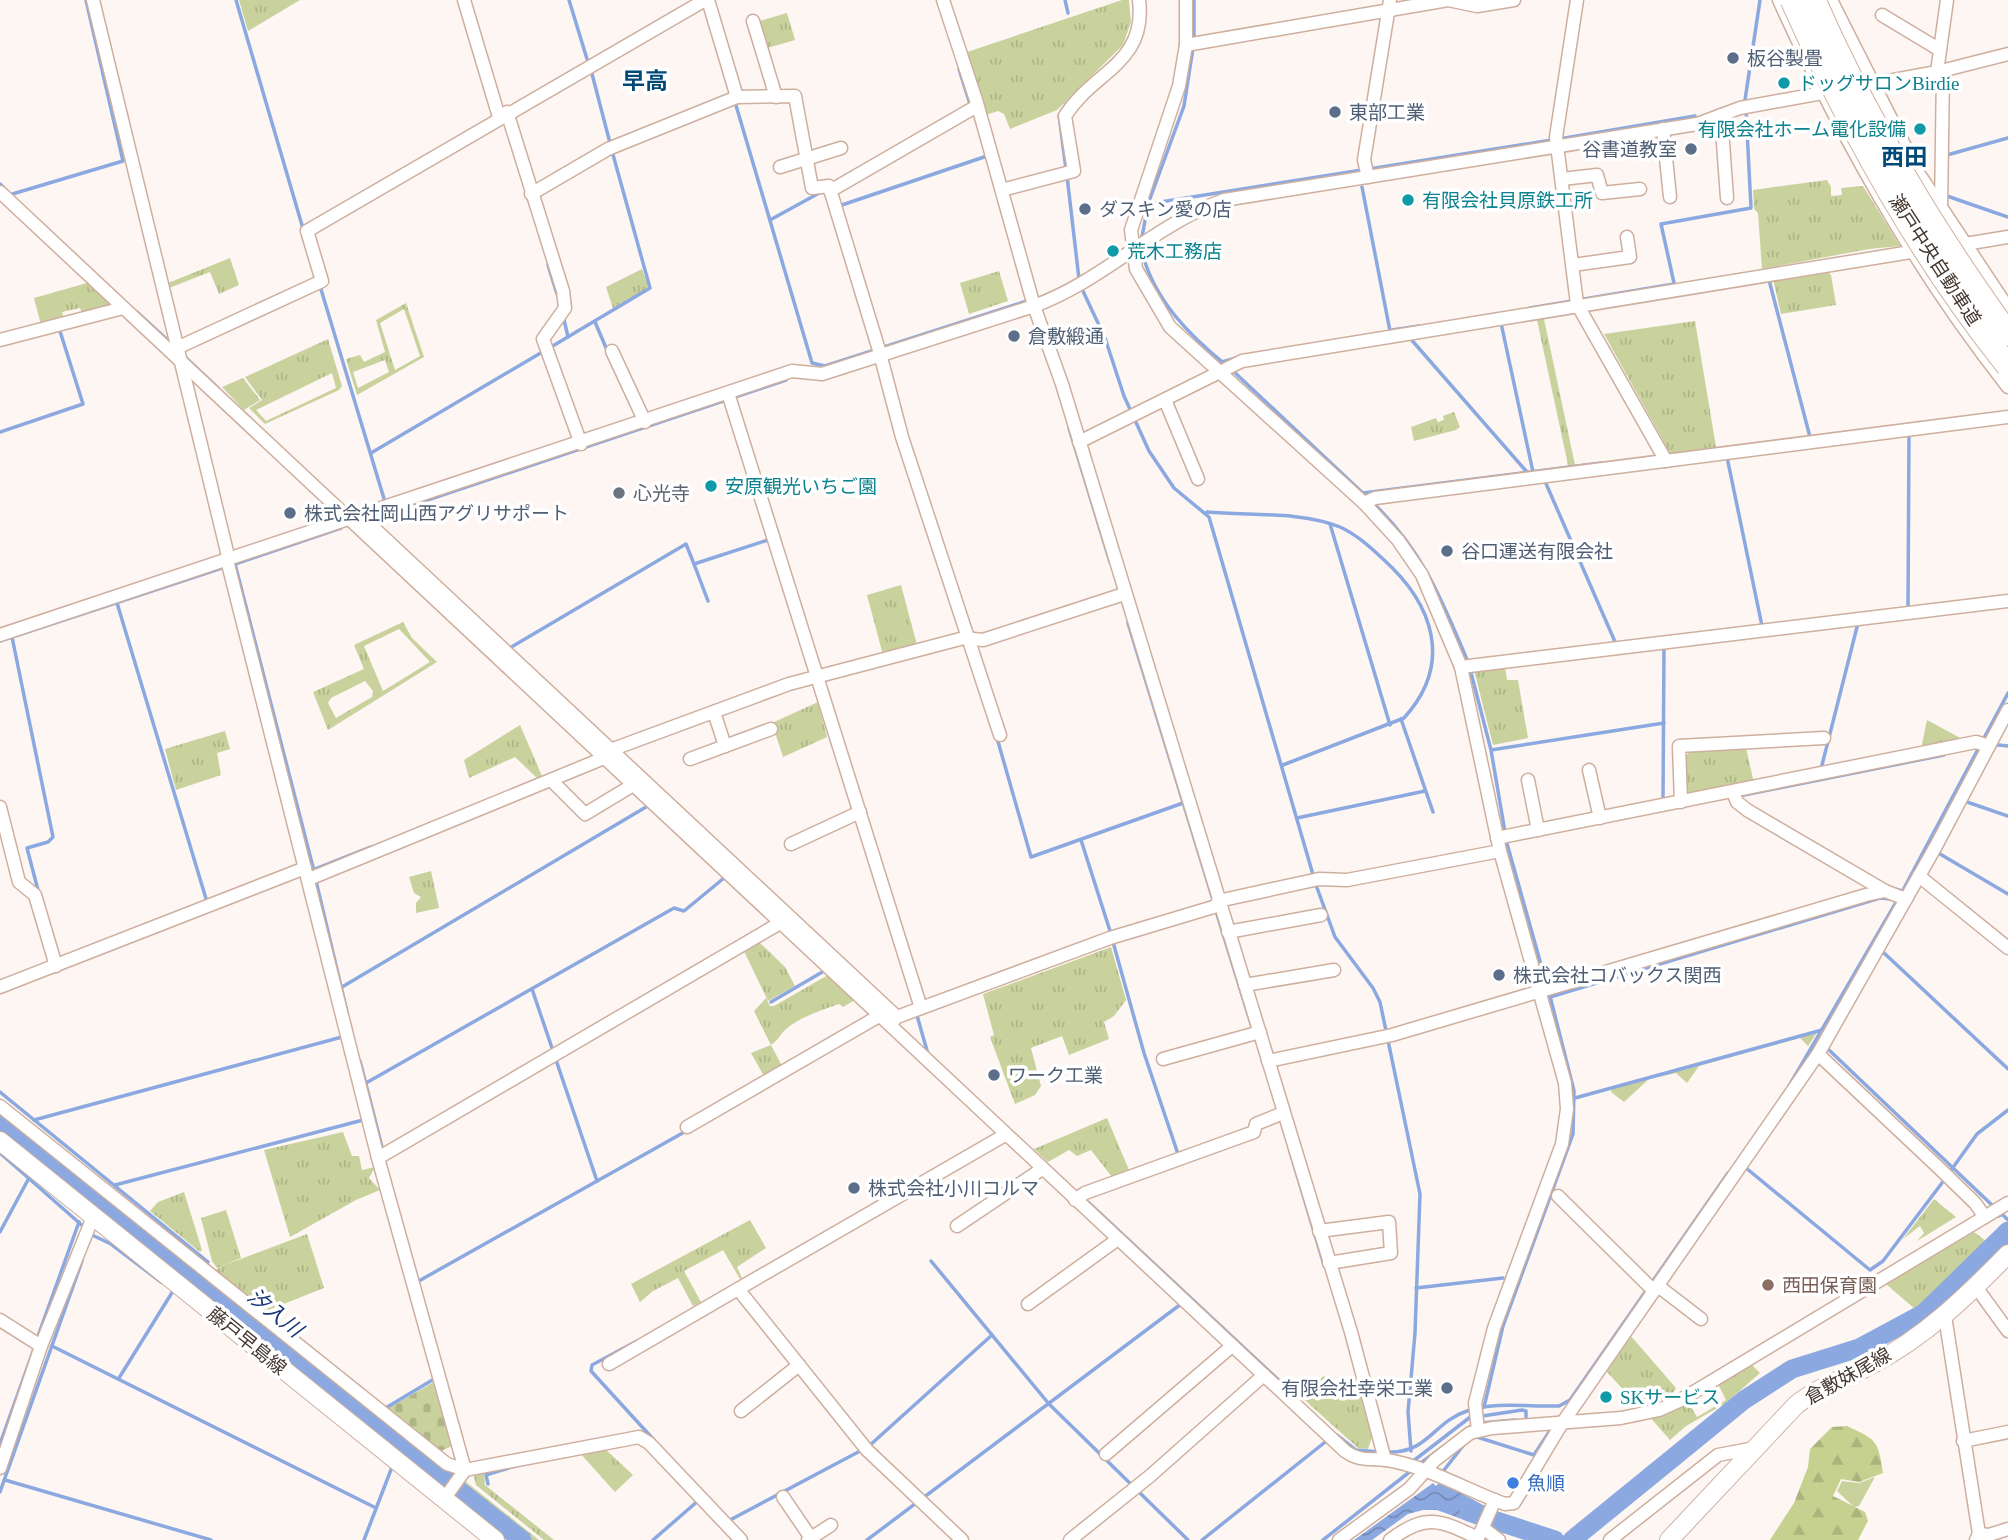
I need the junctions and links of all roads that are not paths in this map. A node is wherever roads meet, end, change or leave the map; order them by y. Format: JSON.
{"nodes":[{"id":1,"x":93,"y":0,"type":"edge"},
{"id":2,"x":464,"y":0,"type":"edge"},
{"id":3,"x":943,"y":0,"type":"edge"},
{"id":4,"x":1139,"y":0,"type":"edge"},
{"id":5,"x":1186,"y":0,"type":"edge"},
{"id":6,"x":1514,"y":0,"type":"edge"},
{"id":7,"x":1577,"y":0,"type":"edge"},
{"id":8,"x":1779,"y":0,"type":"edge"},
{"id":9,"x":1792,"y":0,"type":"edge"},
{"id":10,"x":1814,"y":0,"type":"edge"},
{"id":11,"x":1831,"y":0,"type":"edge"},
{"id":12,"x":1947,"y":0,"type":"edge"},
{"id":13,"x":704,"y":1,"type":"edge"},
{"id":14,"x":1388,"y":11,"type":"edge"},
{"id":15,"x":1882,"y":15,"type":"dead end"},
{"id":16,"x":753,"y":20,"type":"dead end"},
{"id":17,"x":1191,"y":45,"type":"junction"},
{"id":18,"x":1940,"y":50,"type":"junction"},
{"id":19,"x":2008,"y":54,"type":"edge"},
{"id":20,"x":1940,"y":72,"type":"junction"},
{"id":21,"x":1871,"y":83,"type":"junction"},
{"id":22,"x":1821,"y":93,"type":"junction"},
{"id":23,"x":776,"y":97,"type":"junction"},
{"id":24,"x":734,"y":98,"type":"junction"},
{"id":25,"x":977,"y":106,"type":"junction"},
{"id":26,"x":503,"y":115,"type":"junction"},
{"id":27,"x":1721,"y":115,"type":"junction"},
{"id":28,"x":1663,"y":129,"type":"junction"},
{"id":29,"x":1557,"y":142,"type":"junction"},
{"id":30,"x":841,"y":148,"type":"dead end"},
{"id":31,"x":807,"y":159,"type":"junction"},
{"id":32,"x":780,"y":167,"type":"dead end"},
{"id":33,"x":1367,"y":172,"type":"junction"},
{"id":34,"x":1562,"y":178,"type":"junction"},
{"id":35,"x":1640,"y":189,"type":"dead end"},
{"id":36,"x":1002,"y":190,"type":"junction"},
{"id":37,"x":830,"y":191,"type":"junction"},
{"id":38,"x":531,"y":194,"type":"junction"},
{"id":39,"x":1,"y":195,"type":"edge"},
{"id":40,"x":1670,"y":197,"type":"dead end"},
{"id":41,"x":1727,"y":198,"type":"dead end"},
{"id":42,"x":1941,"y":208,"type":"junction"},
{"id":43,"x":1628,"y":237,"type":"dead end"},
{"id":44,"x":2008,"y":237,"type":"edge"},
{"id":45,"x":1964,"y":245,"type":"junction"},
{"id":46,"x":1133,"y":252,"type":"junction"},
{"id":47,"x":1910,"y":252,"type":"junction"},
{"id":48,"x":1573,"y":265,"type":"junction"},
{"id":49,"x":1579,"y":302,"type":"junction"},
{"id":50,"x":1034,"y":306,"type":"junction"},
{"id":51,"x":123,"y":307,"type":"junction"},
{"id":52,"x":2008,"y":307,"type":"edge"},
{"id":53,"x":2008,"y":334,"type":"edge"},
{"id":54,"x":0,"y":340,"type":"edge"},
{"id":55,"x":879,"y":350,"type":"junction"},
{"id":56,"x":612,"y":351,"type":"dead end"},
{"id":57,"x":181,"y":354,"type":"junction"},
{"id":58,"x":2008,"y":366,"type":"edge"},
{"id":59,"x":1225,"y":368,"type":"junction"},
{"id":60,"x":2008,"y":387,"type":"edge"},
{"id":61,"x":730,"y":397,"type":"junction"},
{"id":62,"x":1165,"y":400,"type":"junction"},
{"id":63,"x":2008,"y":417,"type":"edge"},
{"id":64,"x":645,"y":422,"type":"junction"},
{"id":65,"x":1079,"y":442,"type":"junction"},
{"id":66,"x":581,"y":444,"type":"junction"},
{"id":67,"x":1666,"y":461,"type":"junction"},
{"id":68,"x":1198,"y":479,"type":"dead end"},
{"id":69,"x":1368,"y":501,"type":"junction"},
{"id":70,"x":362,"y":517,"type":"junction"},
{"id":71,"x":348,"y":520,"type":"junction"},
{"id":72,"x":229,"y":563,"type":"junction"},
{"id":73,"x":1121,"y":595,"type":"junction"},
{"id":74,"x":2008,"y":601,"type":"edge"},
{"id":75,"x":0,"y":635,"type":"edge"},
{"id":76,"x":967,"y":638,"type":"junction"},
{"id":77,"x":1467,"y":667,"type":"junction"},
{"id":78,"x":816,"y":677,"type":"junction"},
{"id":79,"x":2008,"y":710,"type":"edge"},
{"id":80,"x":714,"y":712,"type":"junction"},
{"id":81,"x":772,"y":729,"type":"dead end"},
{"id":82,"x":1000,"y":735,"type":"dead end"},
{"id":83,"x":1825,"y":738,"type":"dead end"},
{"id":84,"x":1983,"y":745,"type":"junction"},
{"id":85,"x":725,"y":746,"type":"junction"},
{"id":86,"x":605,"y":751,"type":"junction"},
{"id":87,"x":690,"y":759,"type":"dead end"},
{"id":88,"x":1589,"y":770,"type":"dead end"},
{"id":89,"x":551,"y":780,"type":"junction"},
{"id":90,"x":1528,"y":780,"type":"dead end"},
{"id":91,"x":633,"y":785,"type":"junction"},
{"id":92,"x":1733,"y":792,"type":"junction"},
{"id":93,"x":1681,"y":802,"type":"junction"},
{"id":94,"x":0,"y":807,"type":"edge"},
{"id":95,"x":860,"y":812,"type":"junction"},
{"id":96,"x":1600,"y":818,"type":"junction"},
{"id":97,"x":1538,"y":830,"type":"junction"},
{"id":98,"x":1502,"y":840,"type":"junction"},
{"id":99,"x":791,"y":844,"type":"dead end"},
{"id":100,"x":307,"y":874,"type":"junction"},
{"id":101,"x":1919,"y":876,"type":"junction"},
{"id":102,"x":1897,"y":895,"type":"junction"},
{"id":103,"x":1217,"y":904,"type":"junction"},
{"id":104,"x":1321,"y":915,"type":"dead end"},
{"id":105,"x":780,"y":923,"type":"junction"},
{"id":106,"x":1228,"y":932,"type":"junction"},
{"id":107,"x":2008,"y":948,"type":"edge"},
{"id":108,"x":56,"y":966,"type":"junction"},
{"id":109,"x":1334,"y":970,"type":"dead end"},
{"id":110,"x":1245,"y":985,"type":"junction"},
{"id":111,"x":0,"y":987,"type":"edge"},
{"id":112,"x":1541,"y":993,"type":"junction"},
{"id":113,"x":917,"y":1009,"type":"junction"},
{"id":114,"x":890,"y":1020,"type":"junction"},
{"id":115,"x":1259,"y":1032,"type":"junction"},
{"id":116,"x":1818,"y":1054,"type":"junction"},
{"id":117,"x":1163,"y":1059,"type":"dead end"},
{"id":118,"x":1269,"y":1061,"type":"junction"},
{"id":119,"x":0,"y":1106,"type":"edge"},
{"id":120,"x":1283,"y":1113,"type":"junction"},
{"id":121,"x":687,"y":1127,"type":"dead end"},
{"id":122,"x":1005,"y":1135,"type":"junction"},
{"id":123,"x":0,"y":1141,"type":"edge"},
{"id":124,"x":382,"y":1156,"type":"junction"},
{"id":125,"x":1042,"y":1169,"type":"junction"},
{"id":126,"x":1558,"y":1196,"type":"dead end"},
{"id":127,"x":1075,"y":1200,"type":"junction"},
{"id":128,"x":2008,"y":1203,"type":"edge"},
{"id":129,"x":1983,"y":1214,"type":"junction"},
{"id":130,"x":88,"y":1225,"type":"junction"},
{"id":131,"x":957,"y":1226,"type":"dead end"},
{"id":132,"x":1319,"y":1231,"type":"junction"},
{"id":133,"x":1118,"y":1239,"type":"junction"},
{"id":134,"x":2008,"y":1254,"type":"edge"},
{"id":135,"x":1329,"y":1262,"type":"junction"},
{"id":136,"x":1976,"y":1287,"type":"junction"},
{"id":137,"x":738,"y":1289,"type":"junction"},
{"id":138,"x":1656,"y":1289,"type":"junction"},
{"id":139,"x":1028,"y":1304,"type":"dead end"},
{"id":140,"x":1945,"y":1316,"type":"junction"},
{"id":141,"x":1701,"y":1319,"type":"dead end"},
{"id":142,"x":0,"y":1320,"type":"edge"},
{"id":143,"x":2008,"y":1331,"type":"edge"},
{"id":144,"x":37,"y":1345,"type":"junction"},
{"id":145,"x":1232,"y":1346,"type":"junction"},
{"id":146,"x":609,"y":1364,"type":"dead end"},
{"id":147,"x":799,"y":1365,"type":"junction"},
{"id":148,"x":1264,"y":1375,"type":"junction"},
{"id":149,"x":741,"y":1411,"type":"dead end"},
{"id":150,"x":1555,"y":1425,"type":"junction"},
{"id":151,"x":1478,"y":1429,"type":"junction"},
{"id":152,"x":2008,"y":1433,"type":"edge"},
{"id":153,"x":1963,"y":1441,"type":"junction"},
{"id":154,"x":1757,"y":1448,"type":"junction"},
{"id":155,"x":1106,"y":1454,"type":"dead end"},
{"id":156,"x":1383,"y":1455,"type":"junction"},
{"id":157,"x":0,"y":1468,"type":"edge"},
{"id":158,"x":1428,"y":1471,"type":"junction"},
{"id":159,"x":464,"y":1474,"type":"junction"},
{"id":160,"x":446,"y":1497,"type":"junction"},
{"id":161,"x":783,"y":1497,"type":"dead end"},
{"id":162,"x":1495,"y":1500,"type":"junction"},
{"id":163,"x":831,"y":1525,"type":"dead end"},
{"id":164,"x":1482,"y":1529,"type":"edge"},
{"id":165,"x":2008,"y":1529,"type":"edge"},
{"id":166,"x":1978,"y":1537,"type":"edge"},
{"id":167,"x":810,"y":1539,"type":"edge"},
{"id":168,"x":495,"y":1540,"type":"edge"},
{"id":169,"x":741,"y":1540,"type":"edge"},
{"id":170,"x":962,"y":1540,"type":"edge"},
{"id":171,"x":1070,"y":1540,"type":"edge"},
{"id":172,"x":1339,"y":1540,"type":"edge"},
{"id":173,"x":1391,"y":1540,"type":"edge"},
{"id":174,"x":1499,"y":1540,"type":"edge"},
{"id":175,"x":1610,"y":1540,"type":"edge"},
{"id":176,"x":1669,"y":1540,"type":"edge"}],
"edges":[{"from":1,"to":57,"type":"street"},
{"from":2,"to":26,"type":"street"},
{"from":3,"to":25,"type":"street"},
{"from":4,"to":36,"type":"street"},
{"from":5,"to":17,"type":"street"},
{"from":6,"to":14,"type":"street"},
{"from":7,"to":29,"type":"street"},
{"from":8,"to":22,"type":"street"},
{"from":9,"to":58,"type":"highway","name":"瀬戸中央自動車道","bridge":true},
{"from":10,"to":53,"type":"highway","name":"瀬戸中央自動車道","bridge":true},
{"from":11,"to":21,"type":"street"},
{"from":12,"to":18,"type":"street"},
{"from":13,"to":24,"type":"street"},
{"from":13,"to":26,"type":"street"},
{"from":14,"to":17,"type":"street"},
{"from":14,"to":33,"type":"street"},
{"from":15,"to":18,"type":"street"},
{"from":16,"to":23,"type":"street"},
{"from":17,"to":46,"type":"street"},
{"from":18,"to":20,"type":"street"},
{"from":19,"to":20,"type":"street"},
{"from":20,"to":21,"type":"street"},
{"from":20,"to":42,"type":"street"},
{"from":21,"to":22,"type":"street"},
{"from":21,"to":42,"type":"street"},
{"from":22,"to":27,"type":"street"},
{"from":22,"to":47,"type":"street"},
{"from":23,"to":24,"type":"street"},
{"from":23,"to":31,"type":"street"},
{"from":24,"to":38,"type":"street"},
{"from":25,"to":36,"type":"street"},
{"from":25,"to":37,"type":"street"},
{"from":26,"to":38,"type":"street"},
{"from":26,"to":57,"type":"street"},
{"from":27,"to":28,"type":"street"},
{"from":27,"to":41,"type":"street"},
{"from":28,"to":29,"type":"street"},
{"from":28,"to":40,"type":"street"},
{"from":29,"to":33,"type":"street"},
{"from":29,"to":34,"type":"street"},
{"from":30,"to":31,"type":"street"},
{"from":31,"to":32,"type":"street"},
{"from":31,"to":37,"type":"street"},
{"from":33,"to":46,"type":"street"},
{"from":34,"to":35,"type":"street"},
{"from":34,"to":48,"type":"street"},
{"from":36,"to":50,"type":"street"},
{"from":37,"to":55,"type":"street"},
{"from":38,"to":66,"type":"street"},
{"from":39,"to":51,"type":"street"},
{"from":42,"to":45,"type":"street"},
{"from":43,"to":48,"type":"street"},
{"from":44,"to":45,"type":"street"},
{"from":45,"to":47,"type":"street"},
{"from":45,"to":52,"type":"street"},
{"from":46,"to":50,"type":"street"},
{"from":46,"to":59,"type":"street"},
{"from":47,"to":49,"type":"street"},
{"from":47,"to":60,"type":"street"},
{"from":48,"to":49,"type":"street"},
{"from":49,"to":59,"type":"street"},
{"from":49,"to":67,"type":"street"},
{"from":50,"to":55,"type":"street"},
{"from":50,"to":65,"type":"street"},
{"from":51,"to":54,"type":"street"},
{"from":51,"to":57,"type":"street"},
{"from":55,"to":61,"type":"street"},
{"from":55,"to":76,"type":"street"},
{"from":56,"to":64,"type":"street"},
{"from":57,"to":71,"type":"street"},
{"from":57,"to":72,"type":"street"},
{"from":59,"to":62,"type":"street"},
{"from":59,"to":69,"type":"street"},
{"from":61,"to":64,"type":"street"},
{"from":61,"to":78,"type":"street"},
{"from":62,"to":65,"type":"street"},
{"from":62,"to":68,"type":"street"},
{"from":63,"to":67,"type":"street"},
{"from":64,"to":66,"type":"street"},
{"from":65,"to":73,"type":"street"},
{"from":66,"to":70,"type":"street"},
{"from":67,"to":69,"type":"street"},
{"from":69,"to":77,"type":"street"},
{"from":70,"to":71,"type":"street"},
{"from":70,"to":86,"type":"street"},
{"from":71,"to":72,"type":"street"},
{"from":71,"to":86,"type":"street"},
{"from":72,"to":75,"type":"street"},
{"from":72,"to":100,"type":"street"},
{"from":73,"to":76,"type":"street"},
{"from":73,"to":103,"type":"street"},
{"from":74,"to":77,"type":"street"},
{"from":76,"to":78,"type":"street"},
{"from":76,"to":82,"type":"street"},
{"from":77,"to":98,"type":"street"},
{"from":78,"to":80,"type":"street"},
{"from":78,"to":95,"type":"street"},
{"from":79,"to":84,"type":"street"},
{"from":80,"to":85,"type":"street"},
{"from":80,"to":86,"type":"street"},
{"from":81,"to":85,"type":"street"},
{"from":83,"to":93,"type":"street"},
{"from":84,"to":92,"type":"street"},
{"from":84,"to":101,"type":"street"},
{"from":85,"to":87,"type":"street"},
{"from":86,"to":89,"type":"street"},
{"from":86,"to":91,"type":"street"},
{"from":86,"to":114,"type":"street"},
{"from":88,"to":96,"type":"street"},
{"from":89,"to":91,"type":"street"},
{"from":89,"to":100,"type":"street"},
{"from":90,"to":97,"type":"street"},
{"from":91,"to":105,"type":"street"},
{"from":92,"to":93,"type":"street"},
{"from":92,"to":102,"type":"street"},
{"from":93,"to":96,"type":"street"},
{"from":94,"to":108,"type":"street"},
{"from":95,"to":99,"type":"street"},
{"from":95,"to":113,"type":"street"},
{"from":96,"to":97,"type":"street"},
{"from":97,"to":98,"type":"street"},
{"from":98,"to":103,"type":"street"},
{"from":98,"to":112,"type":"street"},
{"from":100,"to":108,"type":"street"},
{"from":100,"to":124,"type":"street"},
{"from":101,"to":102,"type":"street"},
{"from":101,"to":107,"type":"street"},
{"from":102,"to":112,"type":"street"},
{"from":102,"to":116,"type":"street"},
{"from":103,"to":106,"type":"street"},
{"from":103,"to":113,"type":"street"},
{"from":104,"to":106,"type":"street"},
{"from":105,"to":114,"type":"street"},
{"from":105,"to":124,"type":"street"},
{"from":106,"to":110,"type":"street"},
{"from":108,"to":111,"type":"street"},
{"from":109,"to":110,"type":"street"},
{"from":110,"to":115,"type":"street"},
{"from":112,"to":118,"type":"street"},
{"from":112,"to":151,"type":"street"},
{"from":113,"to":114,"type":"street"},
{"from":114,"to":121,"type":"street"},
{"from":114,"to":122,"type":"street"},
{"from":115,"to":117,"type":"street"},
{"from":115,"to":118,"type":"street"},
{"from":116,"to":129,"type":"street"},
{"from":116,"to":138,"type":"street"},
{"from":118,"to":120,"type":"street"},
{"from":119,"to":159,"type":"street"},
{"from":120,"to":127,"type":"street"},
{"from":120,"to":132,"type":"street"},
{"from":122,"to":125,"type":"street"},
{"from":122,"to":137,"type":"street"},
{"from":123,"to":130,"type":"main road","name":"藤戸早島線"},
{"from":124,"to":159,"type":"street"},
{"from":125,"to":127,"type":"street"},
{"from":125,"to":131,"type":"street"},
{"from":126,"to":138,"type":"street"},
{"from":127,"to":133,"type":"street"},
{"from":128,"to":129,"type":"street"},
{"from":129,"to":150,"type":"street"},
{"from":130,"to":144,"type":"street"},
{"from":130,"to":160,"type":"main road","name":"藤戸早島線"},
{"from":132,"to":135,"type":"street"},
{"from":132,"to":135,"type":"street"},
{"from":133,"to":139,"type":"street"},
{"from":133,"to":145,"type":"street"},
{"from":134,"to":136,"type":"main road","name":"倉敷妹尾線"},
{"from":135,"to":156,"type":"street"},
{"from":136,"to":140,"type":"main road","name":"倉敷妹尾線"},
{"from":136,"to":143,"type":"street"},
{"from":137,"to":146,"type":"street"},
{"from":137,"to":147,"type":"street"},
{"from":138,"to":141,"type":"street"},
{"from":138,"to":150,"type":"street"},
{"from":140,"to":153,"type":"street"},
{"from":140,"to":154,"type":"main road","name":"倉敷妹尾線"},
{"from":142,"to":144,"type":"street"},
{"from":144,"to":157,"type":"street"},
{"from":145,"to":148,"type":"street"},
{"from":145,"to":155,"type":"street"},
{"from":147,"to":149,"type":"street"},
{"from":147,"to":170,"type":"street"},
{"from":148,"to":156,"type":"street"},
{"from":148,"to":171,"type":"street"},
{"from":150,"to":151,"type":"street"},
{"from":150,"to":162,"type":"street"},
{"from":151,"to":158,"type":"street"},
{"from":152,"to":153,"type":"street"},
{"from":153,"to":166,"type":"street"},
{"from":154,"to":175,"type":"street"},
{"from":154,"to":176,"type":"main road","name":"倉敷妹尾線"},
{"from":156,"to":158,"type":"street"},
{"from":158,"to":162,"type":"street"},
{"from":158,"to":172,"type":"street"},
{"from":159,"to":160,"type":"street"},
{"from":159,"to":169,"type":"street"},
{"from":160,"to":168,"type":"main road","name":"藤戸早島線"},
{"from":161,"to":167,"type":"street"},
{"from":162,"to":164,"type":"street"},
{"from":163,"to":167,"type":"street"},
{"from":164,"to":173,"type":"street"},
{"from":164,"to":174,"type":"street"},
{"from":165,"to":166,"type":"street"}]}
